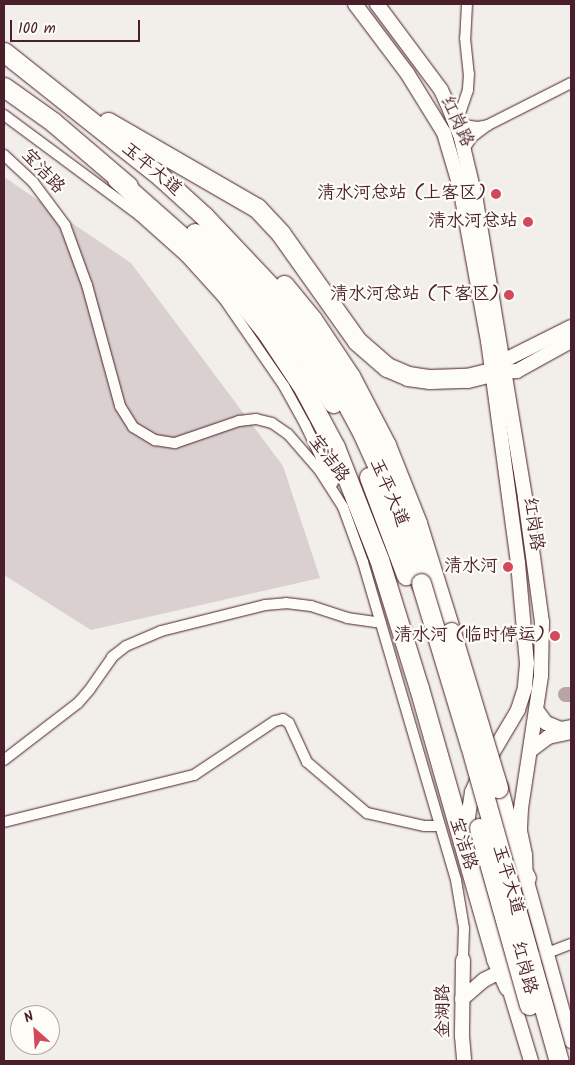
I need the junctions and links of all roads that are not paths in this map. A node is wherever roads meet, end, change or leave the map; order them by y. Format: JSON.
{"nodes":[{"id":1,"x":355,"y":4,"type":"edge"},
{"id":2,"x":377,"y":4,"type":"edge"},
{"id":3,"x":467,"y":4,"type":"edge"},
{"id":4,"x":4,"y":52,"type":"edge"},
{"id":5,"x":28,"y":70,"type":"junction"},
{"id":6,"x":571,"y":83,"type":"edge"},
{"id":7,"x":4,"y":87,"type":"edge"},
{"id":8,"x":4,"y":115,"type":"edge"},
{"id":9,"x":99,"y":118,"type":"junction"},
{"id":10,"x":456,"y":124,"type":"junction"},
{"id":11,"x":488,"y":125,"type":"junction"},
{"id":12,"x":464,"y":149,"type":"junction"},
{"id":13,"x":4,"y":155,"type":"edge"},
{"id":14,"x":117,"y":179,"type":"junction"},
{"id":15,"x":571,"y":327,"type":"edge"},
{"id":16,"x":571,"y":341,"type":"edge"},
{"id":17,"x":499,"y":368,"type":"junction"},
{"id":18,"x":343,"y":507,"type":"junction"},
{"id":19,"x":415,"y":584,"type":"junction"},
{"id":20,"x":381,"y":623,"type":"junction"},
{"id":21,"x":537,"y":711,"type":"junction"},
{"id":22,"x":571,"y":726,"type":"edge"},
{"id":23,"x":571,"y":732,"type":"edge"},
{"id":24,"x":531,"y":750,"type":"junction"},
{"id":25,"x":4,"y":760,"type":"edge"},
{"id":26,"x":4,"y":822,"type":"edge"},
{"id":27,"x":439,"y":826,"type":"junction"},
{"id":28,"x":526,"y":878,"type":"junction"},
{"id":29,"x":571,"y":944,"type":"edge"},
{"id":30,"x":547,"y":953,"type":"junction"},
{"id":31,"x":463,"y":960,"type":"junction"},
{"id":32,"x":501,"y":976,"type":"junction"},
{"id":33,"x":462,"y":999,"type":"junction"},
{"id":34,"x":571,"y":1041,"type":"edge"},
{"id":35,"x":464,"y":1061,"type":"edge"},
{"id":36,"x":531,"y":1061,"type":"edge"},
{"id":37,"x":546,"y":1061,"type":"edge"},
{"id":38,"x":560,"y":1061,"type":"edge"}],
"edges":[{"from":1,"to":17,"type":"main road","name":"红岗路"},
{"from":2,"to":10,"type":"main road","name":"红岗路"},
{"from":3,"to":10,"type":"street"},
{"from":4,"to":5,"type":"highway","name":"玉平大道"},
{"from":5,"to":9,"type":"highway"},
{"from":5,"to":19,"type":"highway","name":"玉平大道"},
{"from":6,"to":11,"type":"street"},
{"from":7,"to":14,"type":"highway","name":"玉平大道"},
{"from":8,"to":18,"type":"street"},
{"from":9,"to":17,"type":"highway"},
{"from":9,"to":28,"type":"highway","bridge":true},
{"from":10,"to":11,"type":"street"},
{"from":10,"to":12,"type":"main road","name":"红岗路"},
{"from":11,"to":12,"type":"street"},
{"from":12,"to":17,"type":"main road","name":"红岗路"},
{"from":13,"to":18,"type":"street","name":"宝洁路"},
{"from":14,"to":19,"type":"highway","name":"玉平大道"},
{"from":14,"to":32,"type":"highway"},
{"from":15,"to":17,"type":"main road"},
{"from":16,"to":17,"type":"main road"},
{"from":17,"to":21,"type":"main road","name":"红岗路"},
{"from":17,"to":32,"type":"main road","name":"红岗路"},
{"from":18,"to":20,"type":"street","name":"宝洁路"},
{"from":19,"to":37,"type":"highway","name":"玉平大道","bridge":true},
{"from":19,"to":38,"type":"highway","name":"玉平大道","bridge":true},
{"from":20,"to":25,"type":"street"},
{"from":20,"to":27,"type":"street","name":"宝洁路"},
{"from":21,"to":22,"type":"main road"},
{"from":21,"to":24,"type":"main road","name":"红岗路"},
{"from":23,"to":24,"type":"main road"},
{"from":24,"to":28,"type":"main road","name":"红岗路"},
{"from":26,"to":27,"type":"street"},
{"from":27,"to":31,"type":"street","name":"宝洁路"},
{"from":28,"to":30,"type":"main road","name":"红岗路"},
{"from":29,"to":30,"type":"street"},
{"from":30,"to":32,"type":"street"},
{"from":30,"to":34,"type":"main road","name":"红岗路"},
{"from":31,"to":32,"type":"main road"},
{"from":31,"to":33,"type":"main road","name":"金湖路"},
{"from":32,"to":33,"type":"main road"},
{"from":32,"to":36,"type":"main road","name":"红岗路"},
{"from":33,"to":35,"type":"main road","name":"金湖路"}]}
